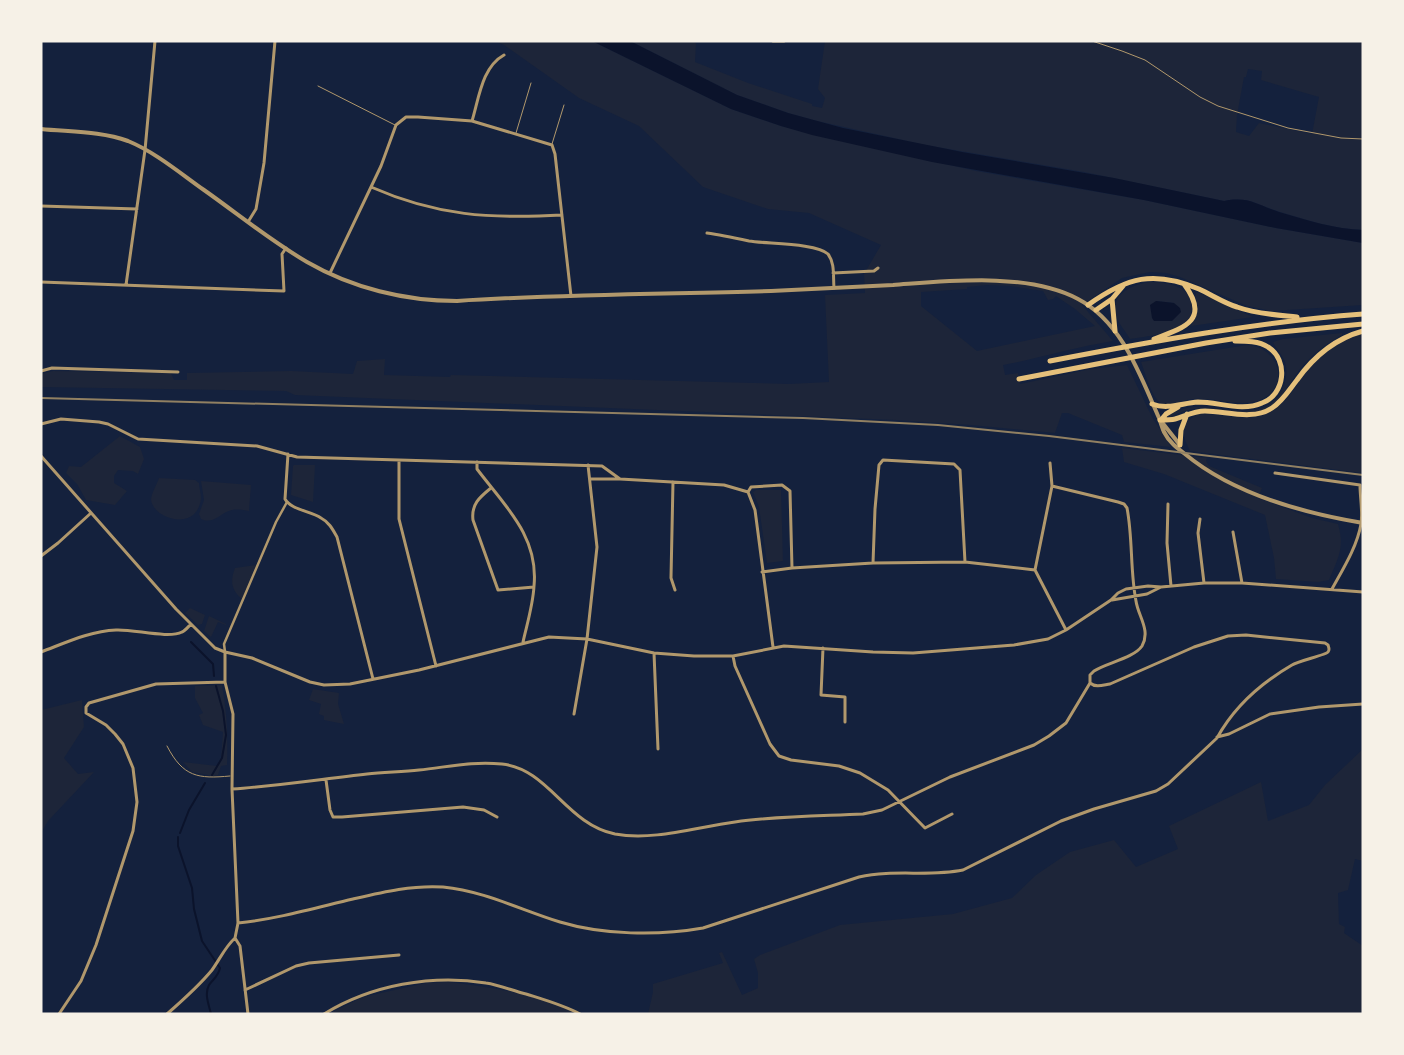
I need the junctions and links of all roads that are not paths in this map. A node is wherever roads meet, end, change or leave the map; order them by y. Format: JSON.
{"nodes":[{"id":1,"x":155,"y":41,"type":"edge"},
{"id":2,"x":275,"y":41,"type":"edge"},
{"id":3,"x":773,"y":41,"type":"edge"},
{"id":4,"x":784,"y":41,"type":"edge"},
{"id":5,"x":1092,"y":41,"type":"edge"},
{"id":6,"x":504,"y":55,"type":"dead end"},
{"id":7,"x":531,"y":83,"type":"dead end"},
{"id":8,"x":318,"y":86,"type":"dead end"},
{"id":9,"x":564,"y":105,"type":"dead end"},
{"id":10,"x":472,"y":121,"type":"junction"},
{"id":11,"x":396,"y":126,"type":"junction"},
{"id":12,"x":41,"y":129,"type":"edge"},
{"id":13,"x":516,"y":133,"type":"junction"},
{"id":14,"x":1363,"y":139,"type":"edge"},
{"id":15,"x":552,"y":145,"type":"junction"},
{"id":16,"x":145,"y":150,"type":"junction"},
{"id":17,"x":371,"y":187,"type":"junction"},
{"id":18,"x":41,"y":206,"type":"edge"},
{"id":19,"x":137,"y":208,"type":"junction"},
{"id":20,"x":562,"y":215,"type":"junction"},
{"id":21,"x":248,"y":222,"type":"junction"},
{"id":22,"x":707,"y":233,"type":"dead end"},
{"id":23,"x":286,"y":248,"type":"junction"},
{"id":24,"x":878,"y":268,"type":"dead end"},
{"id":25,"x":330,"y":273,"type":"junction"},
{"id":26,"x":833,"y":273,"type":"junction"},
{"id":27,"x":41,"y":282,"type":"edge"},
{"id":28,"x":1124,"y":284,"type":"junction"},
{"id":29,"x":1184,"y":284,"type":"junction"},
{"id":30,"x":126,"y":286,"type":"junction"},
{"id":31,"x":834,"y":288,"type":"junction"},
{"id":32,"x":571,"y":297,"type":"junction"},
{"id":33,"x":1112,"y":299,"type":"junction"},
{"id":34,"x":1088,"y":305,"type":"junction"},
{"id":35,"x":1096,"y":310,"type":"junction"},
{"id":36,"x":1363,"y":314,"type":"edge"},
{"id":37,"x":1306,"y":318,"type":"junction"},
{"id":38,"x":1363,"y":324,"type":"edge"},
{"id":39,"x":1115,"y":331,"type":"junction"},
{"id":40,"x":1363,"y":331,"type":"edge"},
{"id":41,"x":1220,"y":341,"type":"junction"},
{"id":42,"x":1142,"y":343,"type":"junction"},
{"id":43,"x":1050,"y":361,"type":"dead end"},
{"id":44,"x":41,"y":371,"type":"edge"},
{"id":45,"x":178,"y":372,"type":"dead end"},
{"id":46,"x":1019,"y":379,"type":"dead end"},
{"id":47,"x":1152,"y":404,"type":"junction"},
{"id":48,"x":1180,"y":406,"type":"junction"},
{"id":49,"x":1188,"y":414,"type":"junction"},
{"id":50,"x":1160,"y":420,"type":"junction"},
{"id":51,"x":41,"y":424,"type":"edge"},
{"id":52,"x":1180,"y":445,"type":"junction"},
{"id":53,"x":1182,"y":452,"type":"junction"},
{"id":54,"x":288,"y":454,"type":"junction"},
{"id":55,"x":41,"y":456,"type":"edge"},
{"id":56,"x":399,"y":460,"type":"junction"},
{"id":57,"x":477,"y":462,"type":"junction"},
{"id":58,"x":1050,"y":463,"type":"dead end"},
{"id":59,"x":588,"y":464,"type":"junction"},
{"id":60,"x":1276,"y":473,"type":"dead end"},
{"id":61,"x":590,"y":479,"type":"junction"},
{"id":62,"x":620,"y":479,"type":"junction"},
{"id":63,"x":673,"y":482,"type":"junction"},
{"id":64,"x":1052,"y":486,"type":"junction"},
{"id":65,"x":491,"y":488,"type":"junction"},
{"id":66,"x":748,"y":492,"type":"junction"},
{"id":67,"x":287,"y":502,"type":"junction"},
{"id":68,"x":1168,"y":504,"type":"dead end"},
{"id":69,"x":91,"y":513,"type":"junction"},
{"id":70,"x":1200,"y":519,"type":"dead end"},
{"id":71,"x":1362,"y":523,"type":"edge"},
{"id":72,"x":1234,"y":532,"type":"dead end"},
{"id":73,"x":41,"y":556,"type":"edge"},
{"id":74,"x":965,"y":562,"type":"junction"},
{"id":75,"x":873,"y":564,"type":"junction"},
{"id":76,"x":792,"y":568,"type":"junction"},
{"id":77,"x":1035,"y":570,"type":"junction"},
{"id":78,"x":762,"y":572,"type":"junction"},
{"id":79,"x":1204,"y":583,"type":"junction"},
{"id":80,"x":1242,"y":583,"type":"junction"},
{"id":81,"x":1172,"y":586,"type":"junction"},
{"id":82,"x":534,"y":587,"type":"junction"},
{"id":83,"x":1161,"y":587,"type":"junction"},
{"id":84,"x":1133,"y":588,"type":"junction"},
{"id":85,"x":1332,"y":589,"type":"junction"},
{"id":86,"x":674,"y":590,"type":"dead end"},
{"id":87,"x":1363,"y":592,"type":"edge"},
{"id":88,"x":1135,"y":596,"type":"junction"},
{"id":89,"x":1111,"y":600,"type":"junction"},
{"id":90,"x":191,"y":624,"type":"junction"},
{"id":91,"x":1066,"y":630,"type":"junction"},
{"id":92,"x":587,"y":640,"type":"junction"},
{"id":93,"x":523,"y":642,"type":"junction"},
{"id":94,"x":773,"y":647,"type":"junction"},
{"id":95,"x":823,"y":648,"type":"junction"},
{"id":96,"x":41,"y":652,"type":"edge"},
{"id":97,"x":226,"y":652,"type":"junction"},
{"id":98,"x":654,"y":653,"type":"junction"},
{"id":99,"x":733,"y":656,"type":"junction"},
{"id":100,"x":436,"y":666,"type":"junction"},
{"id":101,"x":373,"y":679,"type":"junction"},
{"id":102,"x":225,"y":682,"type":"junction"},
{"id":103,"x":1090,"y":683,"type":"junction"},
{"id":104,"x":1363,"y":704,"type":"edge"},
{"id":105,"x":574,"y":714,"type":"dead end"},
{"id":106,"x":845,"y":722,"type":"dead end"},
{"id":107,"x":1217,"y":738,"type":"junction"},
{"id":108,"x":167,"y":746,"type":"dead end"},
{"id":109,"x":658,"y":749,"type":"dead end"},
{"id":110,"x":233,"y":776,"type":"junction"},
{"id":111,"x":326,"y":780,"type":"junction"},
{"id":112,"x":232,"y":789,"type":"junction"},
{"id":113,"x":900,"y":802,"type":"junction"},
{"id":114,"x":952,"y":814,"type":"dead end"},
{"id":115,"x":497,"y":817,"type":"dead end"},
{"id":116,"x":238,"y":923,"type":"junction"},
{"id":117,"x":235,"y":938,"type":"junction"},
{"id":118,"x":400,"y":955,"type":"dead end"},
{"id":119,"x":245,"y":990,"type":"junction"},
{"id":120,"x":59,"y":1014,"type":"edge"},
{"id":121,"x":167,"y":1014,"type":"edge"},
{"id":122,"x":248,"y":1014,"type":"edge"},
{"id":123,"x":324,"y":1014,"type":"edge"},
{"id":124,"x":580,"y":1014,"type":"edge"}],
"edges":[{"from":1,"to":16,"type":"street"},
{"from":2,"to":21,"type":"street"},
{"from":3,"to":4,"type":"street"},
{"from":5,"to":14,"type":"lane"},
{"from":6,"to":10,"type":"street"},
{"from":7,"to":13,"type":"lane"},
{"from":8,"to":11,"type":"lane"},
{"from":9,"to":15,"type":"lane"},
{"from":10,"to":11,"type":"street"},
{"from":10,"to":13,"type":"street"},
{"from":11,"to":17,"type":"street"},
{"from":12,"to":16,"type":"street"},
{"from":13,"to":15,"type":"street"},
{"from":15,"to":20,"type":"street"},
{"from":16,"to":19,"type":"street"},
{"from":16,"to":21,"type":"street"},
{"from":17,"to":20,"type":"street"},
{"from":17,"to":25,"type":"street"},
{"from":18,"to":19,"type":"street"},
{"from":19,"to":30,"type":"street"},
{"from":20,"to":32,"type":"street"},
{"from":21,"to":23,"type":"street"},
{"from":22,"to":26,"type":"street"},
{"from":23,"to":25,"type":"street"},
{"from":23,"to":30,"type":"street"},
{"from":24,"to":26,"type":"street"},
{"from":25,"to":32,"type":"street"},
{"from":26,"to":31,"type":"street"},
{"from":27,"to":30,"type":"street"},
{"from":28,"to":29,"type":"highway"},
{"from":28,"to":33,"type":"highway"},
{"from":28,"to":34,"type":"highway"},
{"from":29,"to":37,"type":"highway"},
{"from":29,"to":42,"type":"highway"},
{"from":31,"to":32,"type":"street"},
{"from":31,"to":34,"type":"street"},
{"from":33,"to":35,"type":"highway"},
{"from":33,"to":39,"type":"highway"},
{"from":34,"to":35,"type":"street"},
{"from":35,"to":39,"type":"street"},
{"from":36,"to":37,"type":"highway"},
{"from":37,"to":42,"type":"highway"},
{"from":38,"to":41,"type":"highway"},
{"from":39,"to":47,"type":"street"},
{"from":40,"to":49,"type":"highway"},
{"from":41,"to":46,"type":"highway"},
{"from":41,"to":48,"type":"highway"},
{"from":42,"to":43,"type":"highway"},
{"from":44,"to":45,"type":"street"},
{"from":47,"to":48,"type":"highway"},
{"from":47,"to":50,"type":"street"},
{"from":48,"to":50,"type":"highway"},
{"from":49,"to":50,"type":"highway"},
{"from":49,"to":52,"type":"highway"},
{"from":50,"to":52,"type":"street"},
{"from":50,"to":53,"type":"street"},
{"from":51,"to":54,"type":"street"},
{"from":52,"to":53,"type":"street"},
{"from":53,"to":71,"type":"street"},
{"from":54,"to":56,"type":"street"},
{"from":54,"to":67,"type":"street"},
{"from":55,"to":69,"type":"street"},
{"from":56,"to":57,"type":"street"},
{"from":56,"to":100,"type":"street"},
{"from":57,"to":59,"type":"street"},
{"from":57,"to":65,"type":"street"},
{"from":58,"to":64,"type":"street"},
{"from":59,"to":61,"type":"street"},
{"from":59,"to":62,"type":"street"},
{"from":60,"to":71,"type":"street"},
{"from":61,"to":62,"type":"street"},
{"from":61,"to":92,"type":"street"},
{"from":62,"to":63,"type":"street"},
{"from":63,"to":66,"type":"street"},
{"from":63,"to":86,"type":"street"},
{"from":64,"to":77,"type":"street"},
{"from":64,"to":84,"type":"street"},
{"from":65,"to":82,"type":"street"},
{"from":65,"to":82,"type":"street"},
{"from":66,"to":76,"type":"street"},
{"from":66,"to":78,"type":"street"},
{"from":67,"to":97,"type":"street"},
{"from":67,"to":101,"type":"street"},
{"from":68,"to":81,"type":"street"},
{"from":69,"to":73,"type":"street"},
{"from":69,"to":90,"type":"street"},
{"from":70,"to":79,"type":"street"},
{"from":71,"to":85,"type":"street"},
{"from":72,"to":80,"type":"street"},
{"from":74,"to":75,"type":"street"},
{"from":74,"to":75,"type":"street"},
{"from":74,"to":77,"type":"street"},
{"from":75,"to":76,"type":"street"},
{"from":76,"to":78,"type":"street"},
{"from":77,"to":91,"type":"street"},
{"from":78,"to":94,"type":"street"},
{"from":79,"to":80,"type":"street"},
{"from":79,"to":81,"type":"street"},
{"from":80,"to":85,"type":"street"},
{"from":81,"to":83,"type":"street"},
{"from":82,"to":93,"type":"street"},
{"from":83,"to":84,"type":"street"},
{"from":83,"to":88,"type":"street"},
{"from":84,"to":88,"type":"street"},
{"from":84,"to":89,"type":"street"},
{"from":85,"to":87,"type":"street"},
{"from":88,"to":89,"type":"street"},
{"from":88,"to":103,"type":"street"},
{"from":89,"to":91,"type":"street"},
{"from":90,"to":96,"type":"street"},
{"from":90,"to":97,"type":"street"},
{"from":91,"to":95,"type":"street"},
{"from":92,"to":93,"type":"street"},
{"from":92,"to":98,"type":"street"},
{"from":92,"to":105,"type":"street"},
{"from":93,"to":100,"type":"street"},
{"from":94,"to":95,"type":"street"},
{"from":94,"to":99,"type":"street"},
{"from":95,"to":106,"type":"street"},
{"from":97,"to":101,"type":"street"},
{"from":97,"to":102,"type":"street"},
{"from":98,"to":99,"type":"street"},
{"from":98,"to":109,"type":"street"},
{"from":99,"to":113,"type":"street"},
{"from":100,"to":101,"type":"street"},
{"from":102,"to":110,"type":"street"},
{"from":102,"to":120,"type":"street"},
{"from":103,"to":107,"type":"street"},
{"from":103,"to":113,"type":"street"},
{"from":104,"to":107,"type":"street"},
{"from":107,"to":116,"type":"street"},
{"from":108,"to":110,"type":"lane"},
{"from":110,"to":112,"type":"street"},
{"from":111,"to":112,"type":"street"},
{"from":111,"to":113,"type":"street"},
{"from":111,"to":115,"type":"street"},
{"from":112,"to":116,"type":"street"},
{"from":113,"to":114,"type":"street"},
{"from":116,"to":117,"type":"street"},
{"from":117,"to":119,"type":"street"},
{"from":117,"to":121,"type":"street"},
{"from":118,"to":119,"type":"street"},
{"from":119,"to":122,"type":"street"},
{"from":123,"to":124,"type":"street"}]}
